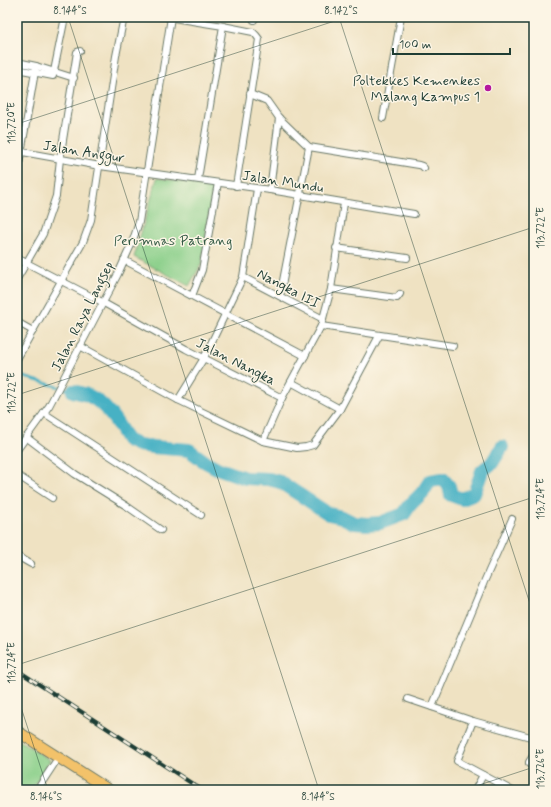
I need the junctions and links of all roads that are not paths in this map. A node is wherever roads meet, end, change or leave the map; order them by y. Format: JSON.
{"nodes":[{"id":1,"x":65,"y":17,"type":"edge"},
{"id":2,"x":124,"y":17,"type":"edge"},
{"id":3,"x":167,"y":17,"type":"edge"},
{"id":4,"x":171,"y":17,"type":"edge"},
{"id":5,"x":401,"y":17,"type":"edge"},
{"id":6,"x":223,"y":26,"type":"junction"},
{"id":7,"x":80,"y":51,"type":"dead end"},
{"id":8,"x":17,"y":62,"type":"edge"},
{"id":9,"x":36,"y":66,"type":"junction"},
{"id":10,"x":17,"y":69,"type":"edge"},
{"id":11,"x":54,"y":71,"type":"junction"},
{"id":12,"x":35,"y":73,"type":"junction"},
{"id":13,"x":74,"y":78,"type":"junction"},
{"id":14,"x":250,"y":94,"type":"junction"},
{"id":15,"x":279,"y":118,"type":"junction"},
{"id":16,"x":383,"y":118,"type":"dead end"},
{"id":17,"x":309,"y":147,"type":"junction"},
{"id":18,"x":19,"y":152,"type":"edge"},
{"id":19,"x":60,"y":158,"type":"junction"},
{"id":20,"x":100,"y":166,"type":"junction"},
{"id":21,"x":424,"y":168,"type":"dead end"},
{"id":22,"x":148,"y":173,"type":"junction"},
{"id":23,"x":17,"y":176,"type":"edge"},
{"id":24,"x":198,"y":179,"type":"junction"},
{"id":25,"x":218,"y":184,"type":"junction"},
{"id":26,"x":236,"y":186,"type":"junction"},
{"id":27,"x":257,"y":189,"type":"junction"},
{"id":28,"x":270,"y":190,"type":"junction"},
{"id":29,"x":299,"y":195,"type":"junction"},
{"id":30,"x":344,"y":203,"type":"junction"},
{"id":31,"x":414,"y":214,"type":"dead end"},
{"id":32,"x":336,"y":248,"type":"junction"},
{"id":33,"x":17,"y":258,"type":"edge"},
{"id":34,"x":407,"y":258,"type":"dead end"},
{"id":35,"x":124,"y":260,"type":"junction"},
{"id":36,"x":26,"y":263,"type":"junction"},
{"id":37,"x":243,"y":277,"type":"junction"},
{"id":38,"x":17,"y":279,"type":"edge"},
{"id":39,"x":61,"y":282,"type":"junction"},
{"id":40,"x":331,"y":289,"type":"junction"},
{"id":41,"x":400,"y":294,"type":"dead end"},
{"id":42,"x":192,"y":296,"type":"junction"},
{"id":43,"x":280,"y":296,"type":"junction"},
{"id":44,"x":102,"y":302,"type":"junction"},
{"id":45,"x":226,"y":313,"type":"junction"},
{"id":46,"x":323,"y":319,"type":"junction"},
{"id":47,"x":17,"y":322,"type":"edge"},
{"id":48,"x":321,"y":326,"type":"junction"},
{"id":49,"x":33,"y":331,"type":"junction"},
{"id":50,"x":380,"y":336,"type":"junction"},
{"id":51,"x":80,"y":346,"type":"junction"},
{"id":52,"x":452,"y":346,"type":"dead end"},
{"id":53,"x":305,"y":356,"type":"junction"},
{"id":54,"x":204,"y":358,"type":"junction"},
{"id":55,"x":18,"y":359,"type":"edge"},
{"id":56,"x":291,"y":382,"type":"junction"},
{"id":57,"x":282,"y":398,"type":"junction"},
{"id":58,"x":178,"y":400,"type":"junction"},
{"id":59,"x":340,"y":409,"type":"junction"},
{"id":60,"x":44,"y":413,"type":"junction"},
{"id":61,"x":26,"y":438,"type":"junction"},
{"id":62,"x":263,"y":441,"type":"junction"},
{"id":63,"x":17,"y":450,"type":"edge"},
{"id":64,"x":17,"y":475,"type":"edge"},
{"id":65,"x":52,"y":498,"type":"dead end"},
{"id":66,"x":201,"y":515,"type":"dead end"},
{"id":67,"x":512,"y":520,"type":"dead end"},
{"id":68,"x":161,"y":530,"type":"dead end"},
{"id":69,"x":17,"y":556,"type":"edge"},
{"id":70,"x":31,"y":564,"type":"dead end"},
{"id":71,"x":408,"y":699,"type":"dead end"},
{"id":72,"x":432,"y":708,"type":"junction"},
{"id":73,"x":473,"y":721,"type":"junction"},
{"id":74,"x":17,"y":731,"type":"edge"},
{"id":75,"x":534,"y":738,"type":"edge"},
{"id":76,"x":534,"y":754,"type":"edge"},
{"id":77,"x":58,"y":758,"type":"junction"},
{"id":78,"x":534,"y":767,"type":"edge"},
{"id":79,"x":483,"y":775,"type":"junction"},
{"id":80,"x":37,"y":790,"type":"edge"},
{"id":81,"x":109,"y":790,"type":"edge"},
{"id":82,"x":475,"y":790,"type":"edge"},
{"id":83,"x":511,"y":790,"type":"edge"}],
"edges":[{"from":1,"to":11,"type":"street"},
{"from":2,"to":20,"type":"street"},
{"from":3,"to":4,"type":"street"},
{"from":4,"to":6,"type":"street"},
{"from":4,"to":22,"type":"street","name":"Jalan Raya Langsep"},
{"from":5,"to":16,"type":"street"},
{"from":6,"to":14,"type":"street"},
{"from":6,"to":24,"type":"street"},
{"from":7,"to":13,"type":"street"},
{"from":8,"to":9,"type":"street"},
{"from":9,"to":11,"type":"street"},
{"from":9,"to":12,"type":"street"},
{"from":10,"to":12,"type":"street"},
{"from":11,"to":12,"type":"street"},
{"from":11,"to":13,"type":"street"},
{"from":12,"to":18,"type":"street"},
{"from":13,"to":19,"type":"street"},
{"from":14,"to":15,"type":"street"},
{"from":14,"to":26,"type":"street"},
{"from":15,"to":17,"type":"street"},
{"from":15,"to":28,"type":"street"},
{"from":17,"to":21,"type":"street"},
{"from":17,"to":29,"type":"street"},
{"from":18,"to":19,"type":"street","name":"Jalan Anggur"},
{"from":18,"to":23,"type":"street"},
{"from":19,"to":20,"type":"street","name":"Jalan Anggur"},
{"from":19,"to":36,"type":"street"},
{"from":20,"to":22,"type":"street","name":"Jalan Anggur"},
{"from":20,"to":39,"type":"street"},
{"from":22,"to":24,"type":"street","name":"Jalan Mundu"},
{"from":22,"to":35,"type":"street","name":"Jalan Raya Langsep"},
{"from":24,"to":25,"type":"street","name":"Jalan Mundu"},
{"from":25,"to":26,"type":"street","name":"Jalan Mundu"},
{"from":25,"to":42,"type":"street"},
{"from":26,"to":27,"type":"street","name":"Jalan Mundu"},
{"from":27,"to":28,"type":"street","name":"Jalan Mundu"},
{"from":27,"to":37,"type":"street"},
{"from":28,"to":29,"type":"street","name":"Jalan Mundu"},
{"from":29,"to":30,"type":"street","name":"Jalan Mundu"},
{"from":29,"to":43,"type":"street"},
{"from":30,"to":31,"type":"street","name":"Jalan Mundu"},
{"from":30,"to":32,"type":"street","name":"Jalan Nangka"},
{"from":32,"to":34,"type":"street"},
{"from":32,"to":40,"type":"street","name":"Jalan Nangka"},
{"from":33,"to":36,"type":"street","name":"Jalan Nangka"},
{"from":35,"to":42,"type":"street"},
{"from":35,"to":44,"type":"street","name":"Jalan Raya Langsep"},
{"from":36,"to":38,"type":"street"},
{"from":36,"to":39,"type":"street","name":"Jalan Nangka"},
{"from":37,"to":43,"type":"street","name":"Nangka III"},
{"from":37,"to":45,"type":"street"},
{"from":39,"to":44,"type":"street","name":"Jalan Nangka"},
{"from":39,"to":49,"type":"street"},
{"from":40,"to":41,"type":"street"},
{"from":40,"to":46,"type":"street","name":"Jalan Nangka"},
{"from":42,"to":45,"type":"street"},
{"from":43,"to":46,"type":"street","name":"Nangka III"},
{"from":44,"to":51,"type":"street","name":"Jalan Raya Langsep"},
{"from":44,"to":54,"type":"street","name":"Jalan Nangka"},
{"from":45,"to":53,"type":"street"},
{"from":45,"to":54,"type":"street"},
{"from":46,"to":48,"type":"street","name":"Jalan Nangka"},
{"from":47,"to":49,"type":"street"},
{"from":48,"to":50,"type":"street"},
{"from":48,"to":53,"type":"street","name":"Jalan Nangka"},
{"from":49,"to":55,"type":"street"},
{"from":50,"to":52,"type":"street"},
{"from":50,"to":59,"type":"street"},
{"from":51,"to":58,"type":"street"},
{"from":51,"to":60,"type":"street","name":"Jalan Raya Langsep"},
{"from":53,"to":56,"type":"street","name":"Jalan Nangka"},
{"from":54,"to":57,"type":"street","name":"Jalan Nangka"},
{"from":54,"to":58,"type":"street"},
{"from":56,"to":57,"type":"street","name":"Jalan Nangka"},
{"from":56,"to":59,"type":"street"},
{"from":57,"to":62,"type":"street"},
{"from":58,"to":62,"type":"street"},
{"from":59,"to":62,"type":"street"},
{"from":60,"to":61,"type":"street","name":"Jalan Raya Langsep"},
{"from":60,"to":66,"type":"street"},
{"from":61,"to":63,"type":"street","name":"Jalan Raya Langsep"},
{"from":61,"to":68,"type":"street"},
{"from":64,"to":65,"type":"street"},
{"from":67,"to":72,"type":"street"},
{"from":69,"to":70,"type":"street"},
{"from":71,"to":72,"type":"street"},
{"from":72,"to":73,"type":"street"},
{"from":73,"to":75,"type":"street"},
{"from":73,"to":79,"type":"street"},
{"from":74,"to":77,"type":"main road"},
{"from":76,"to":78,"type":"street"},
{"from":77,"to":80,"type":"street"},
{"from":77,"to":81,"type":"main road"},
{"from":79,"to":82,"type":"street"},
{"from":79,"to":83,"type":"street"}]}
